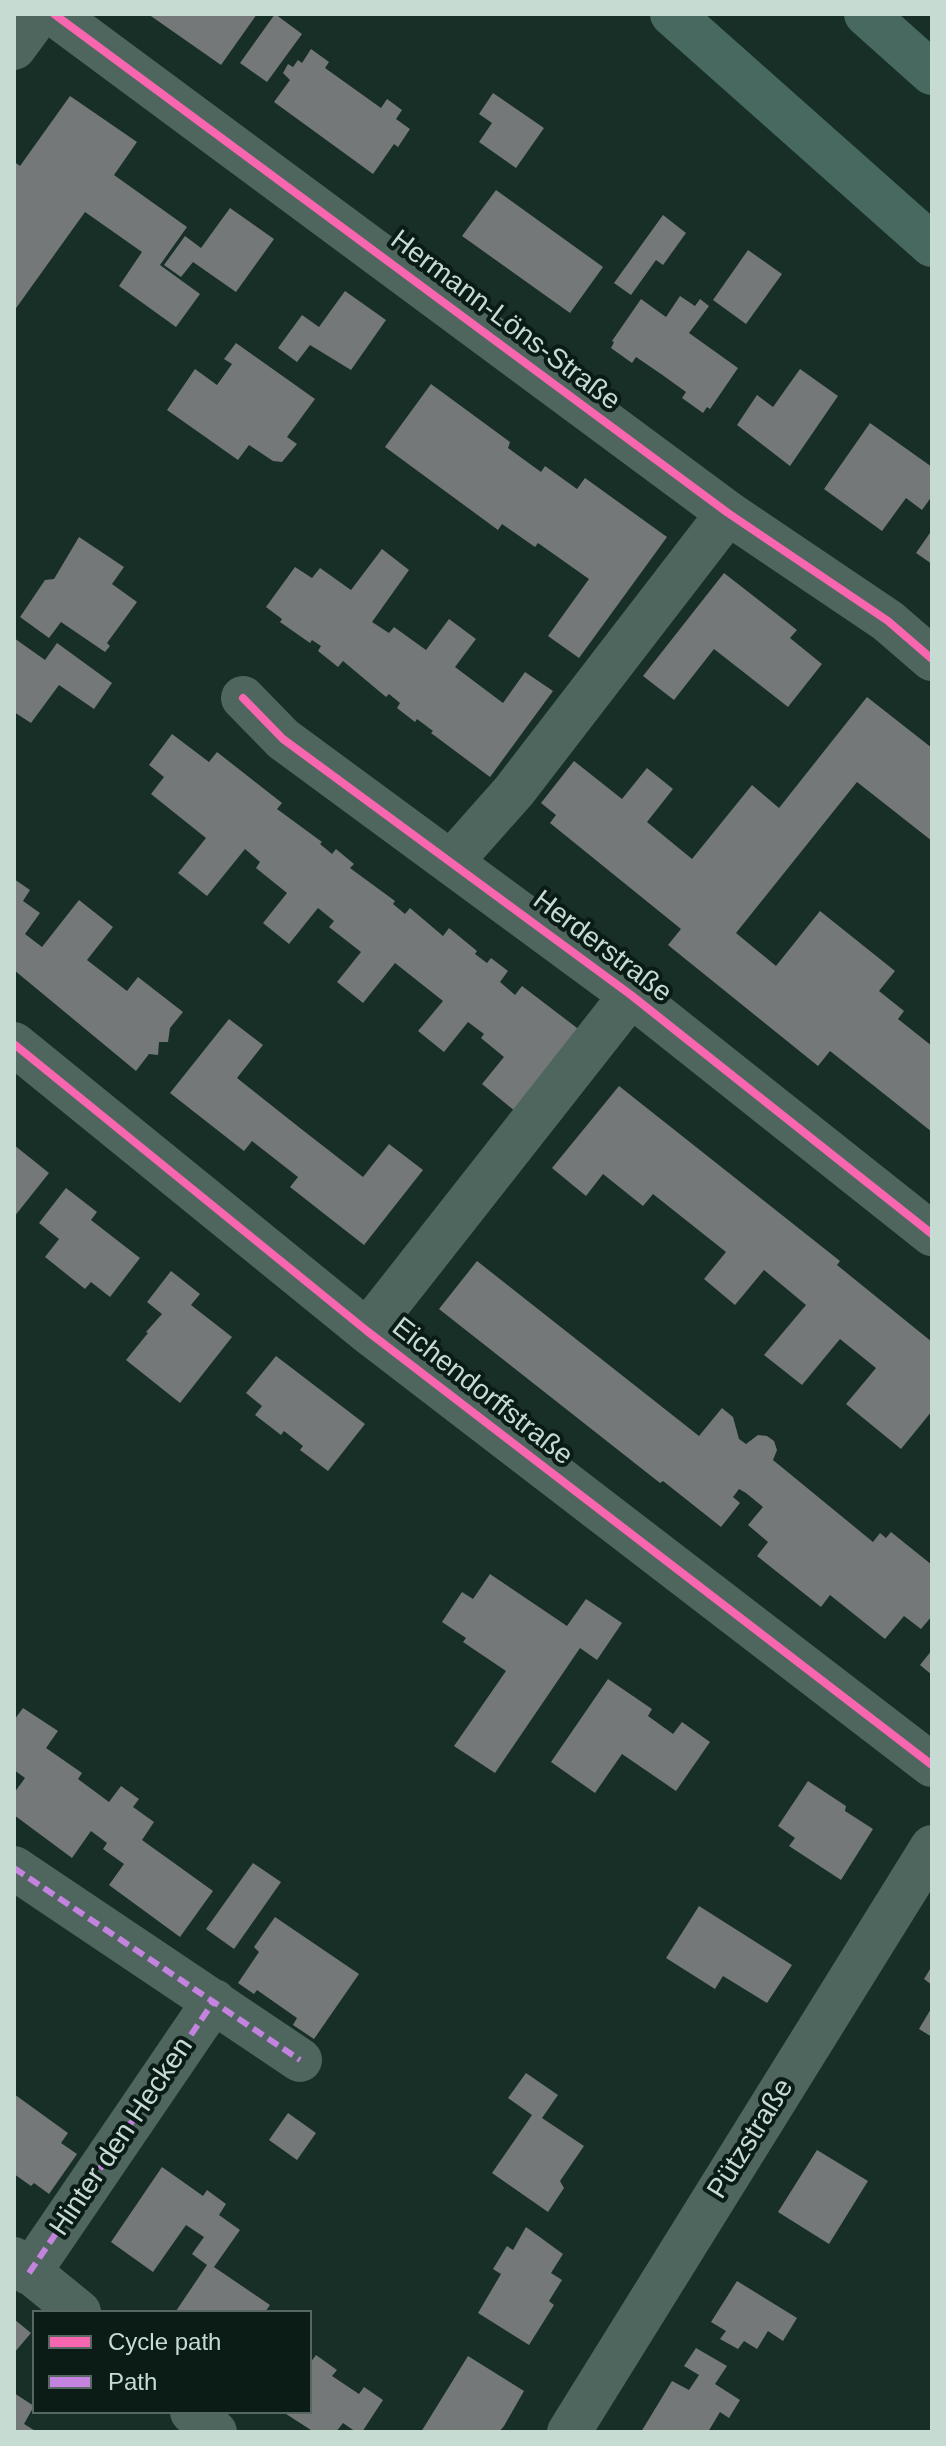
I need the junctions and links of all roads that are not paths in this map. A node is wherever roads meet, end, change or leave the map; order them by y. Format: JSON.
{"nodes":[{"id":1,"x":39,"y":14,"type":"edge"},
{"id":2,"x":54,"y":14,"type":"edge"},
{"id":3,"x":672,"y":14,"type":"edge"},
{"id":4,"x":866,"y":14,"type":"edge"},
{"id":5,"x":14,"y":48,"type":"edge"},
{"id":6,"x":932,"y":73,"type":"edge"},
{"id":7,"x":932,"y":245,"type":"edge"},
{"id":8,"x":728,"y":513,"type":"junction"},
{"id":9,"x":932,"y":659,"type":"edge"},
{"id":10,"x":243,"y":698,"type":"dead end"},
{"id":11,"x":451,"y":862,"type":"junction"},
{"id":12,"x":631,"y":995,"type":"junction"},
{"id":13,"x":14,"y":1044,"type":"edge"},
{"id":14,"x":932,"y":1234,"type":"edge"},
{"id":15,"x":367,"y":1331,"type":"junction"},
{"id":16,"x":932,"y":1765,"type":"edge"},
{"id":17,"x":932,"y":1847,"type":"edge"},
{"id":18,"x":14,"y":1868,"type":"edge"},
{"id":19,"x":214,"y":2001,"type":"junction"},
{"id":20,"x":300,"y":2060,"type":"dead end"},
{"id":21,"x":22,"y":2266,"type":"edge"},
{"id":22,"x":77,"y":2310,"type":"edge"},
{"id":23,"x":194,"y":2414,"type":"edge"},
{"id":24,"x":215,"y":2432,"type":"edge"},
{"id":25,"x":569,"y":2432,"type":"edge"}],
"edges":[{"from":1,"to":5,"type":"street"},
{"from":2,"to":8,"type":"street","name":"Hermann-Löns-Straße"},
{"from":3,"to":7,"type":"highway"},
{"from":4,"to":6,"type":"highway"},
{"from":8,"to":9,"type":"street","name":"Hermann-Löns-Straße"},
{"from":8,"to":11,"type":"street"},
{"from":10,"to":11,"type":"street","name":"Herderstraße"},
{"from":11,"to":12,"type":"street","name":"Herderstraße"},
{"from":12,"to":14,"type":"street","name":"Herderstraße"},
{"from":12,"to":15,"type":"street","name":"Herderstraße"},
{"from":13,"to":15,"type":"street","name":"Eichendorffstraße"},
{"from":15,"to":16,"type":"street","name":"Eichendorffstraße"},
{"from":17,"to":25,"type":"street","name":"Pützstraße"},
{"from":18,"to":19,"type":"street"},
{"from":19,"to":20,"type":"street"},
{"from":19,"to":21,"type":"street","name":"Hinter den Hecken"},
{"from":21,"to":22,"type":"street"},
{"from":23,"to":24,"type":"street"}]}
